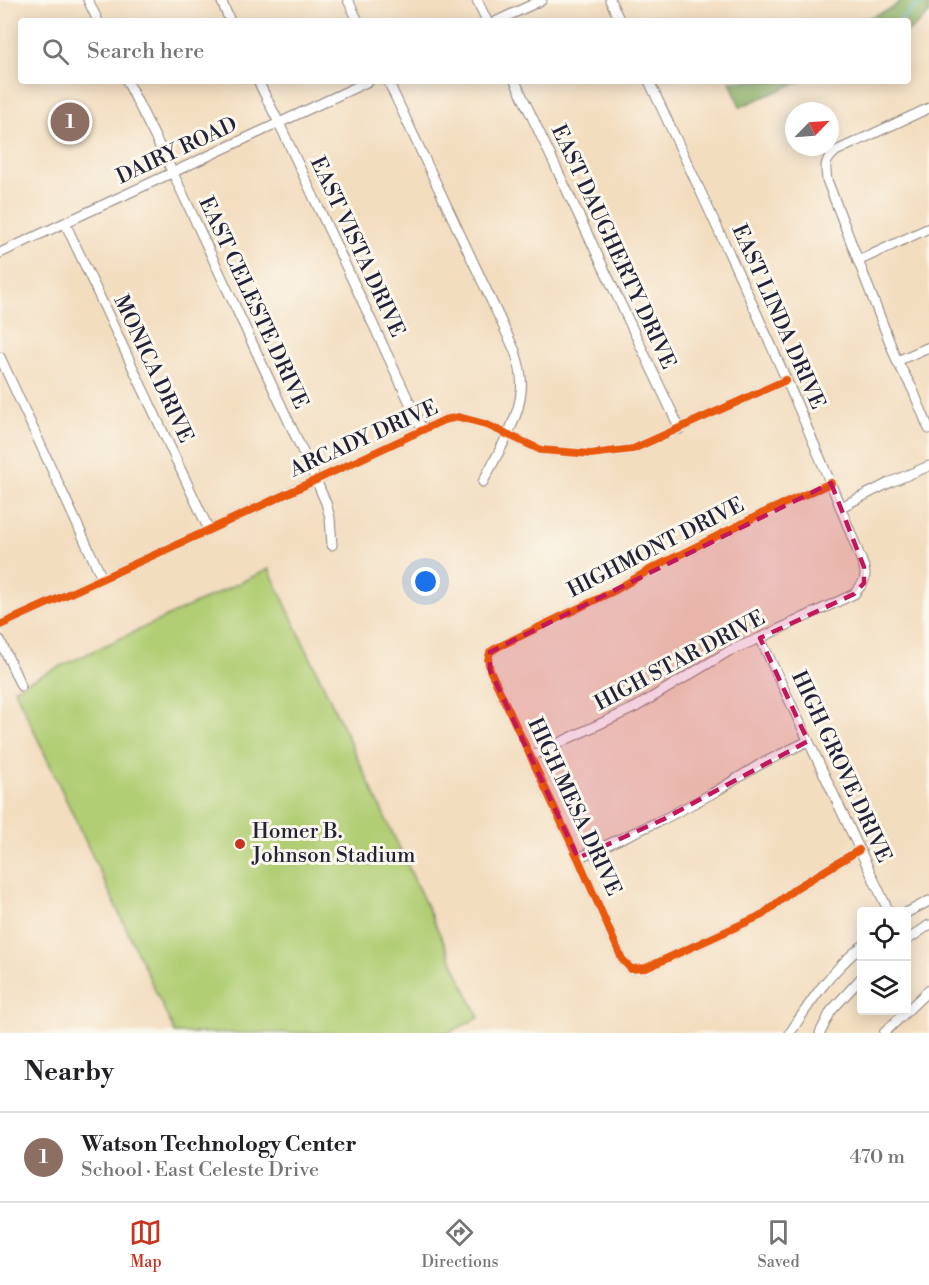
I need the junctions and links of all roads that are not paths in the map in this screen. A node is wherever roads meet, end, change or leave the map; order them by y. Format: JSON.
{"nodes":[{"id":1,"x":88,"y":0,"type":"edge"},
{"id":2,"x":221,"y":0,"type":"edge"},
{"id":3,"x":348,"y":0,"type":"edge"},
{"id":4,"x":477,"y":0,"type":"edge"},
{"id":5,"x":542,"y":0,"type":"edge"},
{"id":6,"x":610,"y":0,"type":"edge"},
{"id":7,"x":97,"y":18,"type":"edge"},
{"id":8,"x":229,"y":18,"type":"edge"},
{"id":9,"x":357,"y":18,"type":"edge"},
{"id":10,"x":486,"y":18,"type":"edge"},
{"id":11,"x":503,"y":18,"type":"edge"},
{"id":12,"x":619,"y":18,"type":"edge"},
{"id":13,"x":128,"y":84,"type":"edge"},
{"id":14,"x":260,"y":84,"type":"edge"},
{"id":15,"x":363,"y":84,"type":"edge"},
{"id":16,"x":389,"y":84,"type":"edge"},
{"id":17,"x":516,"y":84,"type":"edge"},
{"id":18,"x":650,"y":84,"type":"edge"},
{"id":19,"x":929,"y":108,"type":"edge"},
{"id":20,"x":279,"y":123,"type":"junction"},
{"id":21,"x":173,"y":173,"type":"junction"},
{"id":22,"x":65,"y":223,"type":"junction"},
{"id":23,"x":929,"y":228,"type":"edge"},
{"id":24,"x":0,"y":253,"type":"edge"},
{"id":25,"x":858,"y":261,"type":"junction"},
{"id":26,"x":929,"y":347,"type":"edge"},
{"id":27,"x":0,"y":357,"type":"edge"},
{"id":28,"x":897,"y":361,"type":"junction"},
{"id":29,"x":786,"y":380,"type":"junction"},
{"id":30,"x":422,"y":429,"type":"junction"},
{"id":31,"x":680,"y":429,"type":"junction"},
{"id":32,"x":929,"y":429,"type":"edge"},
{"id":33,"x":507,"y":434,"type":"junction"},
{"id":34,"x":929,"y":466,"type":"edge"},
{"id":35,"x":316,"y":480,"type":"junction"},
{"id":36,"x":483,"y":482,"type":"dead end"},
{"id":37,"x":831,"y":483,"type":"junction"},
{"id":38,"x":841,"y":507,"type":"junction"},
{"id":39,"x":209,"y":530,"type":"junction"},
{"id":40,"x":332,"y":545,"type":"dead end"},
{"id":41,"x":865,"y":572,"type":"joint"},
{"id":42,"x":102,"y":578,"type":"junction"},
{"id":43,"x":0,"y":625,"type":"edge"},
{"id":44,"x":760,"y":638,"type":"junction"},
{"id":45,"x":0,"y":640,"type":"edge"},
{"id":46,"x":498,"y":647,"type":"joint"},
{"id":47,"x":21,"y":686,"type":"dead end"},
{"id":48,"x":808,"y":741,"type":"junction"},
{"id":49,"x":531,"y":756,"type":"junction"},
{"id":50,"x":859,"y":850,"type":"junction"},
{"id":51,"x":578,"y":858,"type":"junction"},
{"id":52,"x":929,"y":901,"type":"edge"},
{"id":53,"x":887,"y":907,"type":"edge"},
{"id":54,"x":911,"y":910,"type":"edge"},
{"id":55,"x":929,"y":925,"type":"edge"},
{"id":56,"x":911,"y":938,"type":"edge"},
{"id":57,"x":857,"y":950,"type":"edge"},
{"id":58,"x":857,"y":982,"type":"edge"},
{"id":59,"x":929,"y":990,"type":"edge"},
{"id":60,"x":790,"y":1033,"type":"edge"},
{"id":61,"x":820,"y":1033,"type":"edge"},
{"id":62,"x":884,"y":1033,"type":"edge"}],
"edges":[{"from":1,"to":7,"type":"street"},
{"from":2,"to":8,"type":"street"},
{"from":3,"to":9,"type":"street"},
{"from":4,"to":10,"type":"street"},
{"from":5,"to":11,"type":"street"},
{"from":6,"to":12,"type":"street"},
{"from":13,"to":21,"type":"street","name":"EAST CELESTE DRIVE"},
{"from":14,"to":20,"type":"street","name":"EAST VISTA DRIVE"},
{"from":15,"to":20,"type":"street","name":"DAIRY ROAD"},
{"from":16,"to":33,"type":"street"},
{"from":17,"to":31,"type":"street","name":"EAST DAUGHERTY DRIVE"},
{"from":18,"to":29,"type":"street","name":"EAST LINDA DRIVE"},
{"from":19,"to":25,"type":"street"},
{"from":20,"to":21,"type":"street","name":"DAIRY ROAD"},
{"from":20,"to":30,"type":"street","name":"EAST VISTA DRIVE"},
{"from":21,"to":22,"type":"street","name":"DAIRY ROAD"},
{"from":21,"to":35,"type":"street","name":"EAST CELESTE DRIVE"},
{"from":22,"to":24,"type":"street","name":"DAIRY ROAD"},
{"from":22,"to":39,"type":"street","name":"MONICA DRIVE"},
{"from":23,"to":25,"type":"street"},
{"from":25,"to":28,"type":"street"},
{"from":26,"to":28,"type":"street"},
{"from":27,"to":42,"type":"street"},
{"from":28,"to":32,"type":"street"},
{"from":29,"to":31,"type":"street","name":"ARCADY DRIVE"},
{"from":29,"to":37,"type":"street","name":"EAST LINDA DRIVE"},
{"from":30,"to":33,"type":"street","name":"ARCADY DRIVE"},
{"from":30,"to":35,"type":"street","name":"ARCADY DRIVE"},
{"from":31,"to":33,"type":"street","name":"ARCADY DRIVE"},
{"from":33,"to":36,"type":"street"},
{"from":34,"to":38,"type":"street"},
{"from":35,"to":39,"type":"street","name":"ARCADY DRIVE"},
{"from":35,"to":40,"type":"street","name":"EAST CELESTE DRIVE"},
{"from":37,"to":38,"type":"street","name":"EAST LINDA DRIVE"},
{"from":37,"to":46,"type":"street","name":"HIGHMONT DRIVE"},
{"from":38,"to":41,"type":"street","name":"EAST LINDA DRIVE"},
{"from":39,"to":42,"type":"street","name":"ARCADY DRIVE"},
{"from":41,"to":44,"type":"street","name":"HIGH STAR DRIVE"},
{"from":42,"to":43,"type":"street","name":"ARCADY DRIVE"},
{"from":44,"to":48,"type":"street","name":"HIGH GROVE DRIVE"},
{"from":44,"to":49,"type":"street","name":"HIGH STAR DRIVE"},
{"from":45,"to":47,"type":"street"},
{"from":46,"to":49,"type":"street","name":"HIGH MESA DRIVE"},
{"from":48,"to":50,"type":"street","name":"HIGH GROVE DRIVE"},
{"from":48,"to":51,"type":"street"},
{"from":49,"to":51,"type":"street","name":"HIGH MESA DRIVE"},
{"from":50,"to":51,"type":"street","name":"HIGH MESA DRIVE"},
{"from":50,"to":53,"type":"street","name":"HIGH GROVE DRIVE"},
{"from":52,"to":54,"type":"street"},
{"from":55,"to":56,"type":"street"},
{"from":57,"to":60,"type":"street"},
{"from":58,"to":61,"type":"street"},
{"from":59,"to":62,"type":"street"}]}
